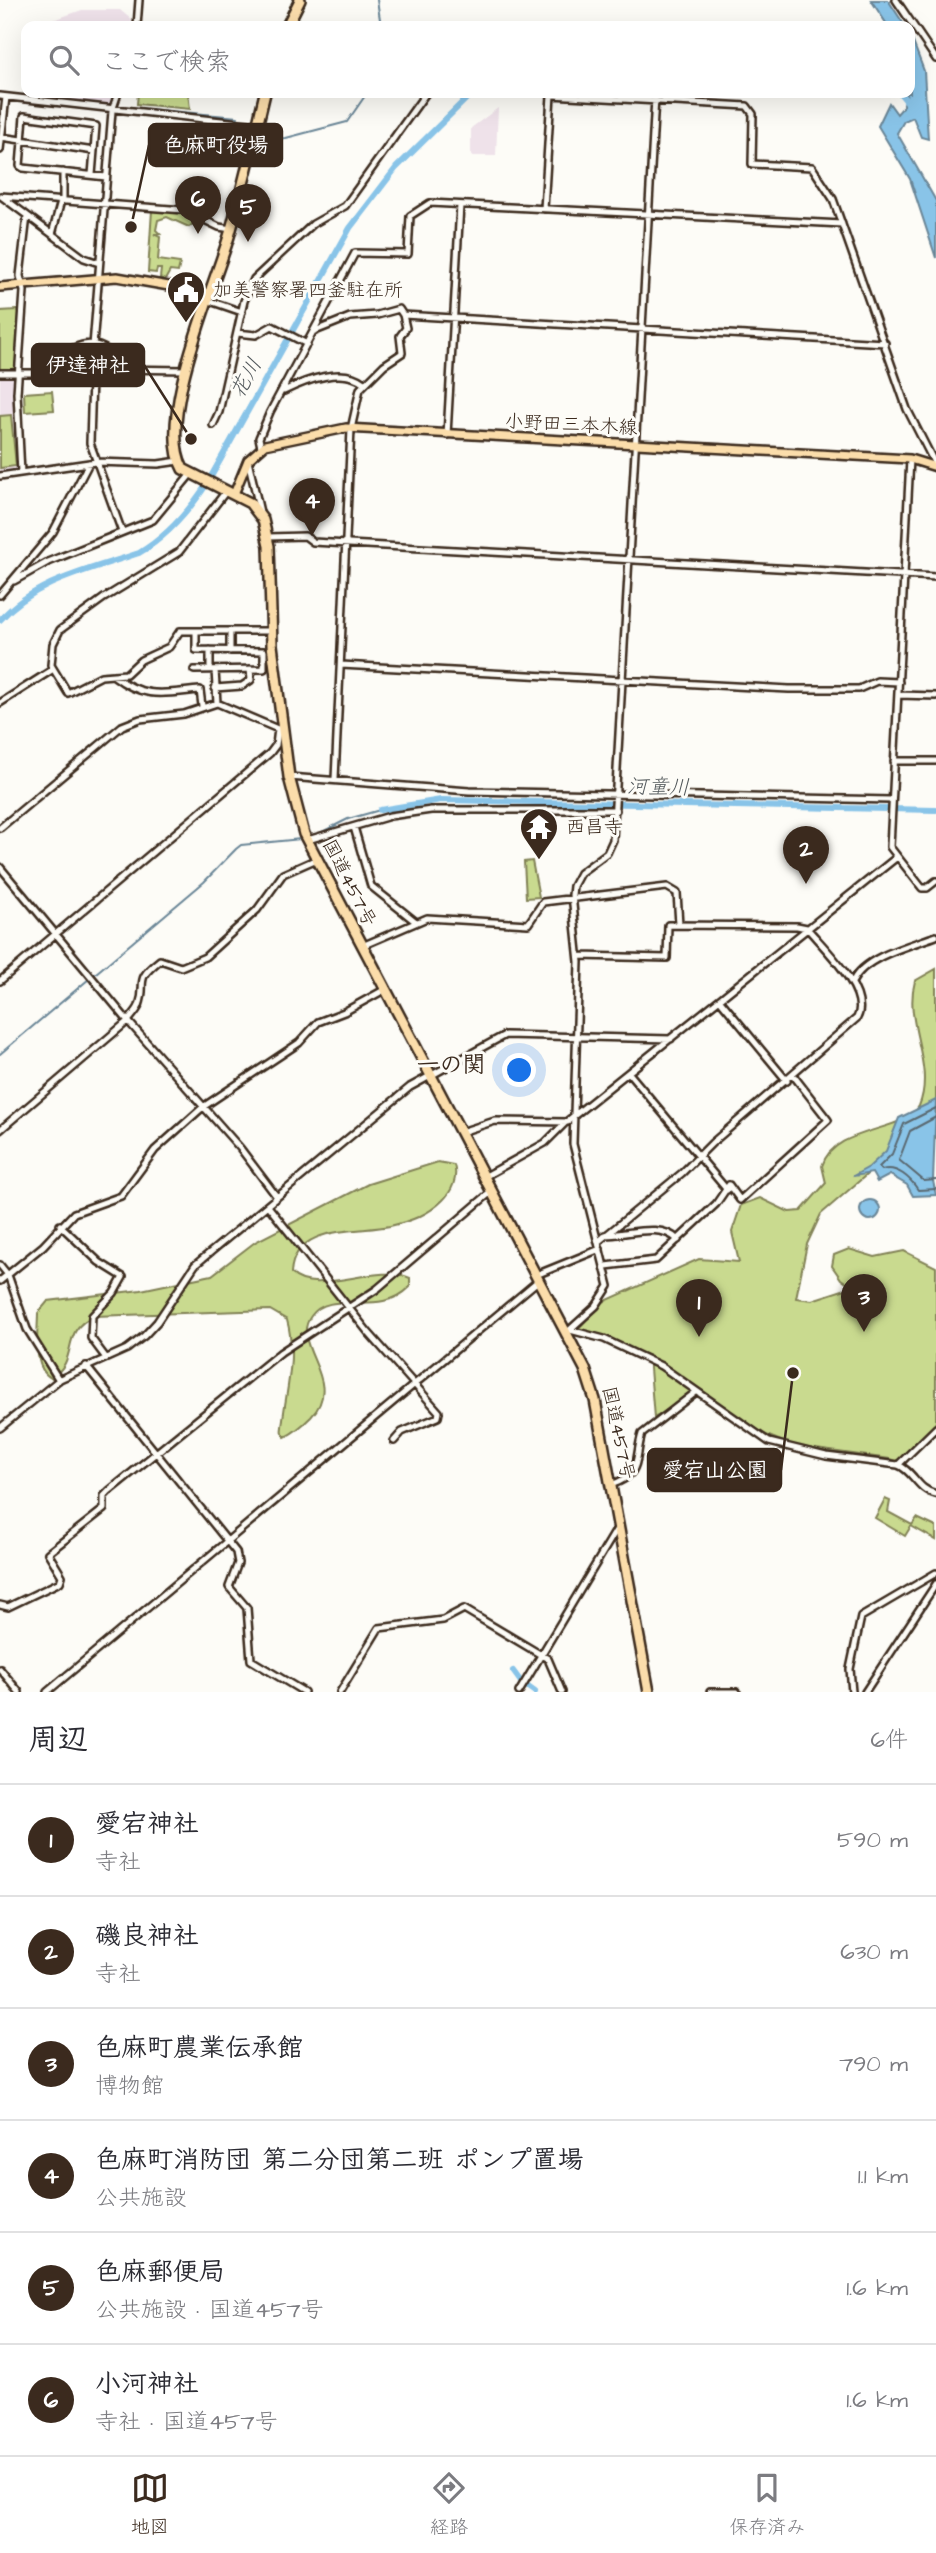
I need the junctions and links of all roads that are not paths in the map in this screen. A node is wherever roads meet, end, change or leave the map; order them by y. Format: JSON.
{"nodes":[{"id":1,"x":139,"y":0,"type":"edge"},
{"id":2,"x":300,"y":0,"type":"edge"},
{"id":3,"x":896,"y":0,"type":"edge"},
{"id":4,"x":137,"y":21,"type":"edge"},
{"id":5,"x":290,"y":21,"type":"edge"},
{"id":6,"x":911,"y":21,"type":"edge"},
{"id":7,"x":915,"y":26,"type":"edge"},
{"id":8,"x":934,"y":53,"type":"edge"},
{"id":9,"x":936,"y":59,"type":"edge"},
{"id":10,"x":3,"y":97,"type":"edge"},
{"id":11,"x":116,"y":98,"type":"edge"},
{"id":12,"x":264,"y":98,"type":"edge"},
{"id":13,"x":422,"y":98,"type":"edge"},
{"id":14,"x":551,"y":98,"type":"edge"},
{"id":15,"x":655,"y":98,"type":"joint"},
{"id":16,"x":54,"y":103,"type":"junction"},
{"id":17,"x":112,"y":111,"type":"junction"},
{"id":18,"x":52,"y":120,"type":"junction"},
{"id":19,"x":257,"y":125,"type":"junction"},
{"id":20,"x":1,"y":137,"type":"edge"},
{"id":21,"x":22,"y":140,"type":"junction"},
{"id":22,"x":0,"y":150,"type":"edge"},
{"id":23,"x":94,"y":151,"type":"junction"},
{"id":24,"x":64,"y":172,"type":"junction"},
{"id":25,"x":92,"y":175,"type":"junction"},
{"id":26,"x":106,"y":177,"type":"junction"},
{"id":27,"x":1,"y":196,"type":"edge"},
{"id":28,"x":62,"y":201,"type":"junction"},
{"id":29,"x":105,"y":205,"type":"junction"},
{"id":30,"x":460,"y":205,"type":"junction"},
{"id":31,"x":544,"y":209,"type":"junction"},
{"id":32,"x":649,"y":215,"type":"junction"},
{"id":33,"x":27,"y":216,"type":"junction"},
{"id":34,"x":842,"y":224,"type":"junction"},
{"id":35,"x":231,"y":229,"type":"junction"},
{"id":36,"x":52,"y":234,"type":"junction"},
{"id":37,"x":99,"y":263,"type":"junction"},
{"id":38,"x":97,"y":277,"type":"junction"},
{"id":39,"x":22,"y":285,"type":"junction"},
{"id":40,"x":0,"y":287,"type":"edge"},
{"id":41,"x":207,"y":300,"type":"junction"},
{"id":42,"x":242,"y":313,"type":"junction"},
{"id":43,"x":403,"y":315,"type":"junction"},
{"id":44,"x":453,"y":316,"type":"junction"},
{"id":45,"x":643,"y":328,"type":"junction"},
{"id":46,"x":315,"y":331,"type":"junction"},
{"id":47,"x":236,"y":333,"type":"junction"},
{"id":48,"x":305,"y":343,"type":"junction"},
{"id":49,"x":885,"y":343,"type":"junction"},
{"id":50,"x":93,"y":346,"type":"junction"},
{"id":51,"x":187,"y":369,"type":"junction"},
{"id":52,"x":0,"y":373,"type":"edge"},
{"id":53,"x":20,"y":373,"type":"junction"},
{"id":54,"x":364,"y":383,"type":"junction"},
{"id":55,"x":284,"y":391,"type":"junction"},
{"id":56,"x":213,"y":425,"type":"dead end"},
{"id":57,"x":351,"y":429,"type":"junction"},
{"id":58,"x":447,"y":435,"type":"junction"},
{"id":59,"x":636,"y":445,"type":"junction"},
{"id":60,"x":261,"y":447,"type":"junction"},
{"id":61,"x":910,"y":459,"type":"junction"},
{"id":62,"x":248,"y":460,"type":"junction"},
{"id":63,"x":179,"y":461,"type":"junction"},
{"id":64,"x":92,"y":462,"type":"junction"},
{"id":65,"x":936,"y":467,"type":"edge"},
{"id":66,"x":21,"y":473,"type":"junction"},
{"id":67,"x":192,"y":473,"type":"junction"},
{"id":68,"x":0,"y":477,"type":"edge"},
{"id":69,"x":230,"y":492,"type":"junction"},
{"id":70,"x":260,"y":512,"type":"junction"},
{"id":71,"x":122,"y":532,"type":"junction"},
{"id":72,"x":268,"y":537,"type":"junction"},
{"id":73,"x":348,"y":543,"type":"junction"},
{"id":74,"x":630,"y":559,"type":"junction"},
{"id":75,"x":904,"y":575,"type":"junction"},
{"id":76,"x":936,"y":577,"type":"edge"},
{"id":77,"x":14,"y":581,"type":"junction"},
{"id":78,"x":0,"y":595,"type":"edge"},
{"id":79,"x":196,"y":631,"type":"junction"},
{"id":80,"x":230,"y":631,"type":"junction"},
{"id":81,"x":271,"y":631,"type":"junction"},
{"id":82,"x":210,"y":650,"type":"junction"},
{"id":83,"x":230,"y":651,"type":"junction"},
{"id":84,"x":269,"y":661,"type":"junction"},
{"id":85,"x":341,"y":665,"type":"junction"},
{"id":86,"x":250,"y":669,"type":"junction"},
{"id":87,"x":52,"y":670,"type":"junction"},
{"id":88,"x":194,"y":670,"type":"dead end"},
{"id":89,"x":212,"y":670,"type":"junction"},
{"id":90,"x":114,"y":676,"type":"junction"},
{"id":91,"x":624,"y":680,"type":"junction"},
{"id":92,"x":899,"y":682,"type":"junction"},
{"id":93,"x":215,"y":688,"type":"junction"},
{"id":94,"x":898,"y":695,"type":"junction"},
{"id":95,"x":936,"y":696,"type":"edge"},
{"id":96,"x":0,"y":703,"type":"edge"},
{"id":97,"x":217,"y":703,"type":"junction"},
{"id":98,"x":202,"y":706,"type":"junction"},
{"id":99,"x":281,"y":730,"type":"junction"},
{"id":100,"x":894,"y":761,"type":"junction"},
{"id":101,"x":936,"y":761,"type":"edge"},
{"id":102,"x":289,"y":776,"type":"junction"},
{"id":103,"x":335,"y":779,"type":"junction"},
{"id":104,"x":616,"y":794,"type":"junction"},
{"id":105,"x":891,"y":801,"type":"junction"},
{"id":106,"x":616,"y":809,"type":"junction"},
{"id":107,"x":354,"y":827,"type":"junction"},
{"id":108,"x":0,"y":828,"type":"edge"},
{"id":109,"x":308,"y":843,"type":"junction"},
{"id":110,"x":897,"y":857,"type":"junction"},
{"id":111,"x":317,"y":859,"type":"junction"},
{"id":112,"x":0,"y":867,"type":"edge"},
{"id":113,"x":936,"y":881,"type":"edge"},
{"id":114,"x":572,"y":898,"type":"junction"},
{"id":115,"x":416,"y":922,"type":"junction"},
{"id":116,"x":679,"y":924,"type":"junction"},
{"id":117,"x":807,"y":928,"type":"junction"},
{"id":118,"x":56,"y":934,"type":"junction"},
{"id":119,"x":936,"y":936,"type":"edge"},
{"id":120,"x":362,"y":946,"type":"junction"},
{"id":121,"x":579,"y":956,"type":"junction"},
{"id":122,"x":0,"y":981,"type":"edge"},
{"id":123,"x":853,"y":981,"type":"junction"},
{"id":124,"x":384,"y":990,"type":"junction"},
{"id":125,"x":720,"y":1000,"type":"junction"},
{"id":126,"x":128,"y":1021,"type":"junction"},
{"id":127,"x":577,"y":1037,"type":"junction"},
{"id":128,"x":671,"y":1039,"type":"junction"},
{"id":129,"x":629,"y":1073,"type":"junction"},
{"id":130,"x":793,"y":1075,"type":"junction"},
{"id":131,"x":432,"y":1076,"type":"junction"},
{"id":132,"x":787,"y":1081,"type":"junction"},
{"id":133,"x":203,"y":1107,"type":"junction"},
{"id":134,"x":571,"y":1120,"type":"junction"},
{"id":135,"x":0,"y":1130,"type":"edge"},
{"id":136,"x":461,"y":1132,"type":"junction"},
{"id":137,"x":698,"y":1157,"type":"junction"},
{"id":138,"x":484,"y":1177,"type":"junction"},
{"id":139,"x":727,"y":1190,"type":"junction"},
{"id":140,"x":491,"y":1192,"type":"junction"},
{"id":141,"x":276,"y":1197,"type":"junction"},
{"id":142,"x":268,"y":1206,"type":"junction"},
{"id":143,"x":60,"y":1225,"type":"junction"},
{"id":144,"x":606,"y":1235,"type":"junction"},
{"id":145,"x":678,"y":1240,"type":"junction"},
{"id":146,"x":598,"y":1241,"type":"junction"},
{"id":147,"x":600,"y":1249,"type":"junction"},
{"id":148,"x":0,"y":1265,"type":"edge"},
{"id":149,"x":606,"y":1266,"type":"junction"},
{"id":150,"x":8,"y":1275,"type":"junction"},
{"id":151,"x":537,"y":1278,"type":"junction"},
{"id":152,"x":0,"y":1281,"type":"edge"},
{"id":153,"x":349,"y":1304,"type":"junction"},
{"id":154,"x":567,"y":1332,"type":"junction"},
{"id":155,"x":106,"y":1358,"type":"junction"},
{"id":156,"x":86,"y":1366,"type":"junction"},
{"id":157,"x":59,"y":1380,"type":"junction"},
{"id":158,"x":415,"y":1383,"type":"junction"},
{"id":159,"x":696,"y":1392,"type":"junction"},
{"id":160,"x":0,"y":1428,"type":"edge"},
{"id":161,"x":936,"y":1428,"type":"edge"},
{"id":162,"x":394,"y":1441,"type":"dead end"},
{"id":163,"x":157,"y":1452,"type":"junction"},
{"id":164,"x":898,"y":1465,"type":"junction"},
{"id":165,"x":611,"y":1485,"type":"junction"},
{"id":166,"x":936,"y":1494,"type":"edge"},
{"id":167,"x":619,"y":1525,"type":"junction"},
{"id":168,"x":228,"y":1539,"type":"junction"},
{"id":169,"x":936,"y":1573,"type":"edge"},
{"id":170,"x":936,"y":1584,"type":"edge"},
{"id":171,"x":0,"y":1605,"type":"edge"},
{"id":172,"x":541,"y":1654,"type":"junction"},
{"id":173,"x":0,"y":1669,"type":"edge"},
{"id":174,"x":19,"y":1692,"type":"edge"},
{"id":175,"x":47,"y":1692,"type":"edge"},
{"id":176,"x":304,"y":1692,"type":"edge"},
{"id":177,"x":340,"y":1692,"type":"edge"},
{"id":178,"x":519,"y":1692,"type":"edge"},
{"id":179,"x":562,"y":1692,"type":"edge"},
{"id":180,"x":649,"y":1692,"type":"edge"},
{"id":181,"x":710,"y":1692,"type":"edge"},
{"id":182,"x":737,"y":1692,"type":"edge"},
{"id":183,"x":852,"y":1692,"type":"edge"},
{"id":184,"x":865,"y":1692,"type":"edge"}],
"edges":[{"from":1,"to":4,"type":"street"},
{"from":2,"to":5,"type":"highway"},
{"from":3,"to":6,"type":"street"},
{"from":7,"to":8,"type":"street"},
{"from":8,"to":9,"type":"street"},
{"from":10,"to":16,"type":"street"},
{"from":10,"to":20,"type":"street"},
{"from":11,"to":17,"type":"street"},
{"from":12,"to":19,"type":"highway"},
{"from":13,"to":42,"type":"street"},
{"from":14,"to":31,"type":"street"},
{"from":15,"to":32,"type":"street"},
{"from":15,"to":34,"type":"street"},
{"from":16,"to":17,"type":"street"},
{"from":16,"to":18,"type":"street"},
{"from":17,"to":19,"type":"street"},
{"from":17,"to":26,"type":"street"},
{"from":18,"to":21,"type":"street"},
{"from":18,"to":23,"type":"street"},
{"from":19,"to":35,"type":"highway"},
{"from":20,"to":21,"type":"street"},
{"from":20,"to":22,"type":"street"},
{"from":21,"to":23,"type":"street"},
{"from":21,"to":24,"type":"street"},
{"from":23,"to":25,"type":"street"},
{"from":24,"to":25,"type":"street"},
{"from":24,"to":28,"type":"street"},
{"from":25,"to":26,"type":"street"},
{"from":26,"to":29,"type":"street"},
{"from":27,"to":28,"type":"street"},
{"from":27,"to":33,"type":"street"},
{"from":28,"to":29,"type":"street"},
{"from":28,"to":36,"type":"street"},
{"from":29,"to":35,"type":"street"},
{"from":29,"to":37,"type":"street"},
{"from":30,"to":31,"type":"street"},
{"from":30,"to":44,"type":"street"},
{"from":30,"to":46,"type":"street"},
{"from":31,"to":32,"type":"street"},
{"from":32,"to":34,"type":"street"},
{"from":32,"to":45,"type":"street"},
{"from":33,"to":36,"type":"street"},
{"from":33,"to":39,"type":"street"},
{"from":34,"to":49,"type":"street"},
{"from":35,"to":41,"type":"highway"},
{"from":36,"to":37,"type":"street"},
{"from":37,"to":38,"type":"street"},
{"from":38,"to":39,"type":"main road"},
{"from":38,"to":41,"type":"main road"},
{"from":38,"to":50,"type":"street"},
{"from":39,"to":40,"type":"main road"},
{"from":39,"to":53,"type":"street"},
{"from":41,"to":42,"type":"street"},
{"from":41,"to":51,"type":"highway"},
{"from":42,"to":47,"type":"street"},
{"from":43,"to":44,"type":"street"},
{"from":43,"to":46,"type":"street"},
{"from":43,"to":54,"type":"street"},
{"from":44,"to":45,"type":"street"},
{"from":44,"to":58,"type":"street"},
{"from":45,"to":49,"type":"street"},
{"from":45,"to":59,"type":"street"},
{"from":46,"to":48,"type":"street"},
{"from":47,"to":48,"type":"street"},
{"from":47,"to":56,"type":"street"},
{"from":48,"to":55,"type":"street"},
{"from":49,"to":65,"type":"street"},
{"from":50,"to":51,"type":"street"},
{"from":50,"to":53,"type":"street"},
{"from":50,"to":64,"type":"street"},
{"from":51,"to":63,"type":"highway"},
{"from":52,"to":53,"type":"street"},
{"from":53,"to":66,"type":"street"},
{"from":54,"to":55,"type":"street"},
{"from":54,"to":57,"type":"street"},
{"from":55,"to":60,"type":"street"},
{"from":57,"to":58,"type":"main road","name":"小野田三本木線"},
{"from":57,"to":60,"type":"main road","name":"小野田三本木線"},
{"from":57,"to":73,"type":"street"},
{"from":58,"to":59,"type":"main road","name":"小野田三本木線"},
{"from":59,"to":61,"type":"main road","name":"小野田三本木線"},
{"from":59,"to":74,"type":"street"},
{"from":60,"to":62,"type":"main road","name":"小野田三本木線"},
{"from":61,"to":65,"type":"main road","name":"小野田三本木線"},
{"from":61,"to":75,"type":"street"},
{"from":62,"to":69,"type":"main road","name":"小野田三本木線"},
{"from":62,"to":70,"type":"street"},
{"from":63,"to":64,"type":"street"},
{"from":63,"to":67,"type":"highway"},
{"from":64,"to":66,"type":"street"},
{"from":64,"to":71,"type":"street"},
{"from":64,"to":77,"type":"street"},
{"from":66,"to":68,"type":"street"},
{"from":67,"to":69,"type":"highway"},
{"from":67,"to":71,"type":"street"},
{"from":69,"to":70,"type":"highway"},
{"from":69,"to":87,"type":"street"},
{"from":70,"to":72,"type":"highway","name":"国道457号"},
{"from":71,"to":77,"type":"street"},
{"from":72,"to":73,"type":"street"},
{"from":72,"to":81,"type":"highway","name":"国道457号"},
{"from":73,"to":74,"type":"street"},
{"from":73,"to":85,"type":"street"},
{"from":74,"to":75,"type":"street"},
{"from":74,"to":91,"type":"street"},
{"from":75,"to":76,"type":"street"},
{"from":75,"to":92,"type":"street"},
{"from":77,"to":78,"type":"street"},
{"from":79,"to":80,"type":"street"},
{"from":79,"to":82,"type":"street"},
{"from":79,"to":90,"type":"street"},
{"from":80,"to":81,"type":"street"},
{"from":80,"to":83,"type":"street"},
{"from":81,"to":84,"type":"highway","name":"国道457号"},
{"from":82,"to":83,"type":"street"},
{"from":82,"to":89,"type":"street"},
{"from":83,"to":84,"type":"street"},
{"from":84,"to":86,"type":"street"},
{"from":84,"to":99,"type":"highway","name":"国道457号"},
{"from":85,"to":91,"type":"street"},
{"from":85,"to":103,"type":"street"},
{"from":86,"to":89,"type":"street"},
{"from":86,"to":93,"type":"street"},
{"from":87,"to":90,"type":"street"},
{"from":87,"to":96,"type":"street"},
{"from":88,"to":89,"type":"street"},
{"from":89,"to":93,"type":"street"},
{"from":90,"to":98,"type":"street"},
{"from":91,"to":92,"type":"street"},
{"from":91,"to":104,"type":"street"},
{"from":92,"to":94,"type":"street"},
{"from":93,"to":97,"type":"street"},
{"from":94,"to":95,"type":"street"},
{"from":94,"to":100,"type":"street"},
{"from":97,"to":98,"type":"street"},
{"from":97,"to":99,"type":"street"},
{"from":98,"to":108,"type":"street"},
{"from":99,"to":102,"type":"highway","name":"国道457号"},
{"from":99,"to":118,"type":"street"},
{"from":100,"to":101,"type":"street"},
{"from":100,"to":105,"type":"street"},
{"from":102,"to":103,"type":"street"},
{"from":102,"to":109,"type":"highway","name":"国道457号"},
{"from":103,"to":104,"type":"street"},
{"from":104,"to":105,"type":"street"},
{"from":104,"to":106,"type":"street"},
{"from":105,"to":110,"type":"street"},
{"from":106,"to":107,"type":"street"},
{"from":106,"to":114,"type":"street"},
{"from":107,"to":109,"type":"street"},
{"from":107,"to":115,"type":"street"},
{"from":109,"to":111,"type":"highway","name":"国道457号"},
{"from":110,"to":113,"type":"street"},
{"from":110,"to":117,"type":"street"},
{"from":111,"to":120,"type":"highway","name":"国道457号"},
{"from":111,"to":126,"type":"street"},
{"from":112,"to":118,"type":"street"},
{"from":114,"to":115,"type":"street"},
{"from":114,"to":116,"type":"street"},
{"from":114,"to":121,"type":"street"},
{"from":115,"to":120,"type":"street"},
{"from":116,"to":117,"type":"street"},
{"from":116,"to":121,"type":"street"},
{"from":117,"to":123,"type":"street"},
{"from":117,"to":125,"type":"street"},
{"from":118,"to":122,"type":"street"},
{"from":118,"to":126,"type":"street"},
{"from":119,"to":123,"type":"street"},
{"from":120,"to":124,"type":"highway","name":"国道457号"},
{"from":121,"to":127,"type":"street"},
{"from":123,"to":130,"type":"street"},
{"from":124,"to":131,"type":"highway","name":"国道457号"},
{"from":124,"to":133,"type":"street"},
{"from":125,"to":128,"type":"street"},
{"from":125,"to":132,"type":"street"},
{"from":126,"to":133,"type":"street"},
{"from":126,"to":135,"type":"street"},
{"from":127,"to":128,"type":"street"},
{"from":127,"to":131,"type":"street"},
{"from":127,"to":134,"type":"street"},
{"from":128,"to":129,"type":"street"},
{"from":129,"to":134,"type":"street"},
{"from":129,"to":137,"type":"street"},
{"from":130,"to":132,"type":"street"},
{"from":130,"to":139,"type":"street"},
{"from":131,"to":136,"type":"highway","name":"国道457号"},
{"from":131,"to":141,"type":"street"},
{"from":132,"to":137,"type":"street"},
{"from":133,"to":141,"type":"street"},
{"from":133,"to":143,"type":"street"},
{"from":134,"to":136,"type":"street"},
{"from":134,"to":138,"type":"street"},
{"from":134,"to":146,"type":"street"},
{"from":136,"to":138,"type":"highway","name":"国道457号"},
{"from":137,"to":139,"type":"street"},
{"from":137,"to":144,"type":"street"},
{"from":138,"to":140,"type":"highway","name":"国道457号"},
{"from":139,"to":145,"type":"street"},
{"from":140,"to":151,"type":"highway","name":"国道457号"},
{"from":140,"to":153,"type":"street"},
{"from":141,"to":142,"type":"street"},
{"from":142,"to":153,"type":"street"},
{"from":142,"to":155,"type":"street"},
{"from":143,"to":150,"type":"street"},
{"from":143,"to":155,"type":"street"},
{"from":144,"to":145,"type":"street"},
{"from":144,"to":146,"type":"street"},
{"from":145,"to":149,"type":"street"},
{"from":146,"to":147,"type":"street"},
{"from":147,"to":149,"type":"street"},
{"from":147,"to":151,"type":"street"},
{"from":148,"to":150,"type":"street"},
{"from":149,"to":154,"type":"street"},
{"from":150,"to":152,"type":"street"},
{"from":150,"to":157,"type":"street"},
{"from":151,"to":154,"type":"highway","name":"国道457号"},
{"from":151,"to":158,"type":"street"},
{"from":153,"to":158,"type":"street"},
{"from":153,"to":163,"type":"street"},
{"from":154,"to":159,"type":"street"},
{"from":154,"to":165,"type":"highway","name":"国道457号"},
{"from":155,"to":156,"type":"street"},
{"from":156,"to":157,"type":"street"},
{"from":156,"to":163,"type":"street"},
{"from":157,"to":160,"type":"street"},
{"from":158,"to":162,"type":"street"},
{"from":158,"to":168,"type":"street"},
{"from":159,"to":164,"type":"street"},
{"from":159,"to":165,"type":"street"},
{"from":161,"to":164,"type":"street"},
{"from":163,"to":168,"type":"street"},
{"from":163,"to":171,"type":"street"},
{"from":164,"to":166,"type":"street"},
{"from":165,"to":167,"type":"highway","name":"国道457号"},
{"from":167,"to":172,"type":"street"},
{"from":167,"to":180,"type":"highway","name":"国道457号"},
{"from":168,"to":175,"type":"street"},
{"from":168,"to":176,"type":"street"},
{"from":169,"to":183,"type":"street"},
{"from":170,"to":184,"type":"street"},
{"from":172,"to":177,"type":"street"},
{"from":172,"to":178,"type":"street"},
{"from":172,"to":179,"type":"street"},
{"from":173,"to":174,"type":"street"},
{"from":181,"to":182,"type":"street"}]}
